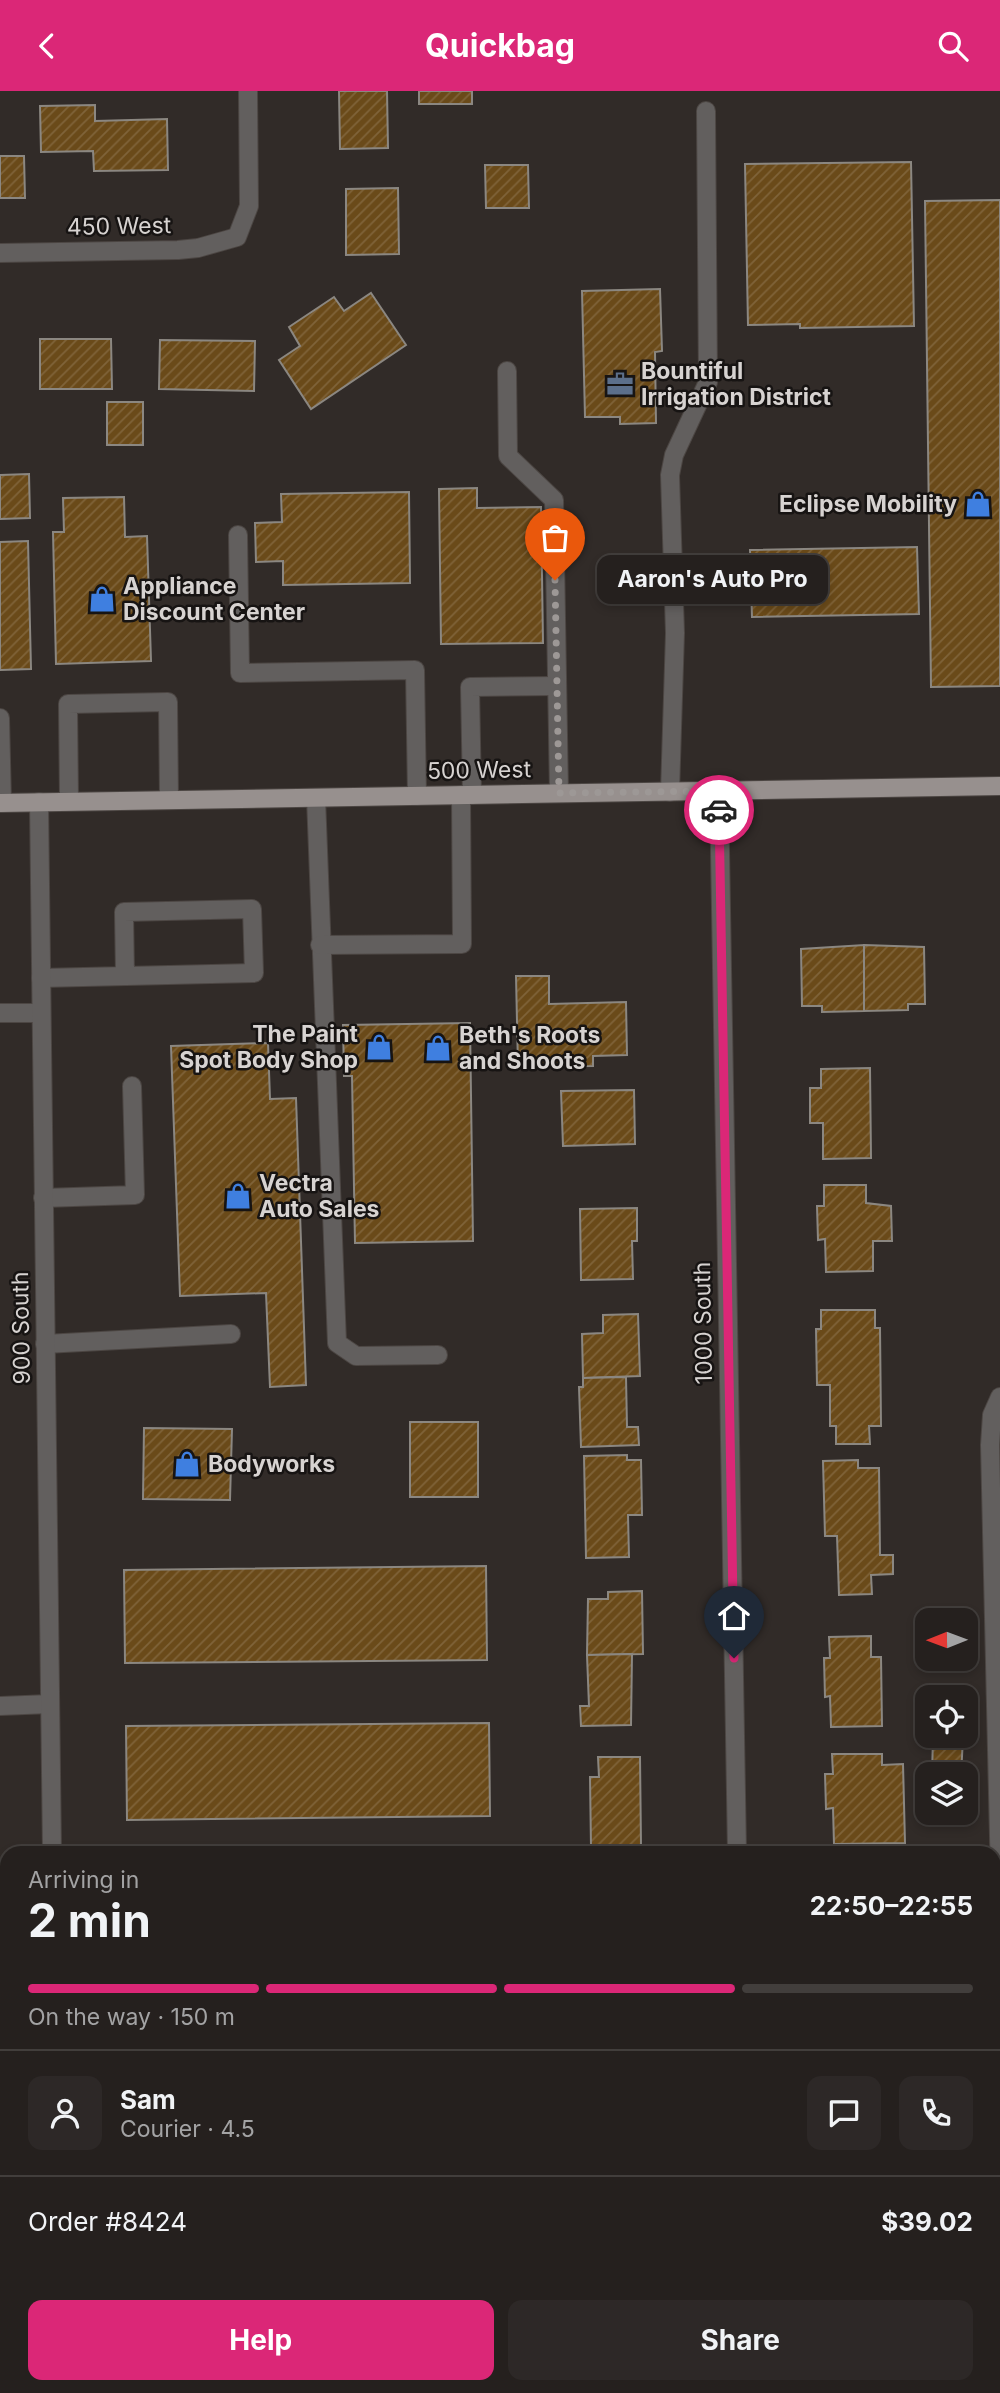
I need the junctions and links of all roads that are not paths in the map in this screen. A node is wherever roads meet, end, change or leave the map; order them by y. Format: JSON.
{"nodes":[{"id":1,"x":248,"y":91,"type":"edge"},
{"id":2,"x":706,"y":111,"type":"dead end"},
{"id":3,"x":0,"y":253,"type":"edge"},
{"id":4,"x":507,"y":371,"type":"dead end"},
{"id":5,"x":238,"y":535,"type":"dead end"},
{"id":6,"x":557,"y":685,"type":"junction"},
{"id":7,"x":0,"y":718,"type":"edge"},
{"id":8,"x":1000,"y":786,"type":"edge"},
{"id":9,"x":719,"y":791,"type":"junction"},
{"id":10,"x":670,"y":792,"type":"junction"},
{"id":11,"x":559,"y":793,"type":"junction"},
{"id":12,"x":467,"y":795,"type":"junction"},
{"id":13,"x":417,"y":796,"type":"junction"},
{"id":14,"x":316,"y":798,"type":"junction"},
{"id":15,"x":169,"y":800,"type":"junction"},
{"id":16,"x":69,"y":801,"type":"junction"},
{"id":17,"x":39,"y":802,"type":"junction"},
{"id":18,"x":1,"y":803,"type":"edge"},
{"id":19,"x":320,"y":945,"type":"junction"},
{"id":20,"x":125,"y":976,"type":"junction"},
{"id":21,"x":41,"y":978,"type":"junction"},
{"id":22,"x":0,"y":1013,"type":"edge"},
{"id":23,"x":41,"y":1013,"type":"junction"},
{"id":24,"x":132,"y":1086,"type":"dead end"},
{"id":25,"x":43,"y":1198,"type":"junction"},
{"id":26,"x":230,"y":1333,"type":"dead end"},
{"id":27,"x":45,"y":1344,"type":"junction"},
{"id":28,"x":438,"y":1355,"type":"dead end"},
{"id":29,"x":1000,"y":1397,"type":"edge"},
{"id":30,"x":50,"y":1704,"type":"junction"},
{"id":31,"x":0,"y":1706,"type":"edge"},
{"id":32,"x":52,"y":1846,"type":"edge"},
{"id":33,"x":737,"y":1846,"type":"edge"},
{"id":34,"x":999,"y":1846,"type":"edge"}],
"edges":[{"from":1,"to":3,"type":"street","name":"450 West"},
{"from":2,"to":10,"type":"street"},
{"from":4,"to":6,"type":"street"},
{"from":5,"to":13,"type":"street"},
{"from":6,"to":11,"type":"street"},
{"from":6,"to":12,"type":"street"},
{"from":7,"to":18,"type":"street"},
{"from":8,"to":9,"type":"main road","name":"500 West"},
{"from":9,"to":10,"type":"main road","name":"500 West"},
{"from":9,"to":33,"type":"street","name":"1000 South"},
{"from":10,"to":11,"type":"main road","name":"500 West"},
{"from":11,"to":12,"type":"main road","name":"500 West"},
{"from":12,"to":13,"type":"main road","name":"500 West"},
{"from":12,"to":19,"type":"street"},
{"from":13,"to":14,"type":"main road","name":"500 West"},
{"from":14,"to":15,"type":"main road","name":"500 West"},
{"from":14,"to":19,"type":"street"},
{"from":15,"to":16,"type":"main road","name":"500 West"},
{"from":15,"to":16,"type":"street"},
{"from":16,"to":17,"type":"main road","name":"500 West"},
{"from":17,"to":18,"type":"main road","name":"500 West"},
{"from":17,"to":21,"type":"street","name":"900 South"},
{"from":19,"to":28,"type":"street"},
{"from":20,"to":20,"type":"street"},
{"from":20,"to":21,"type":"street"},
{"from":21,"to":23,"type":"street","name":"900 South"},
{"from":22,"to":23,"type":"street"},
{"from":23,"to":25,"type":"street","name":"900 South"},
{"from":24,"to":25,"type":"street"},
{"from":25,"to":27,"type":"street","name":"900 South"},
{"from":26,"to":27,"type":"street"},
{"from":27,"to":30,"type":"street","name":"900 South"},
{"from":29,"to":34,"type":"street"},
{"from":30,"to":31,"type":"street"},
{"from":30,"to":32,"type":"street","name":"900 South"}]}
